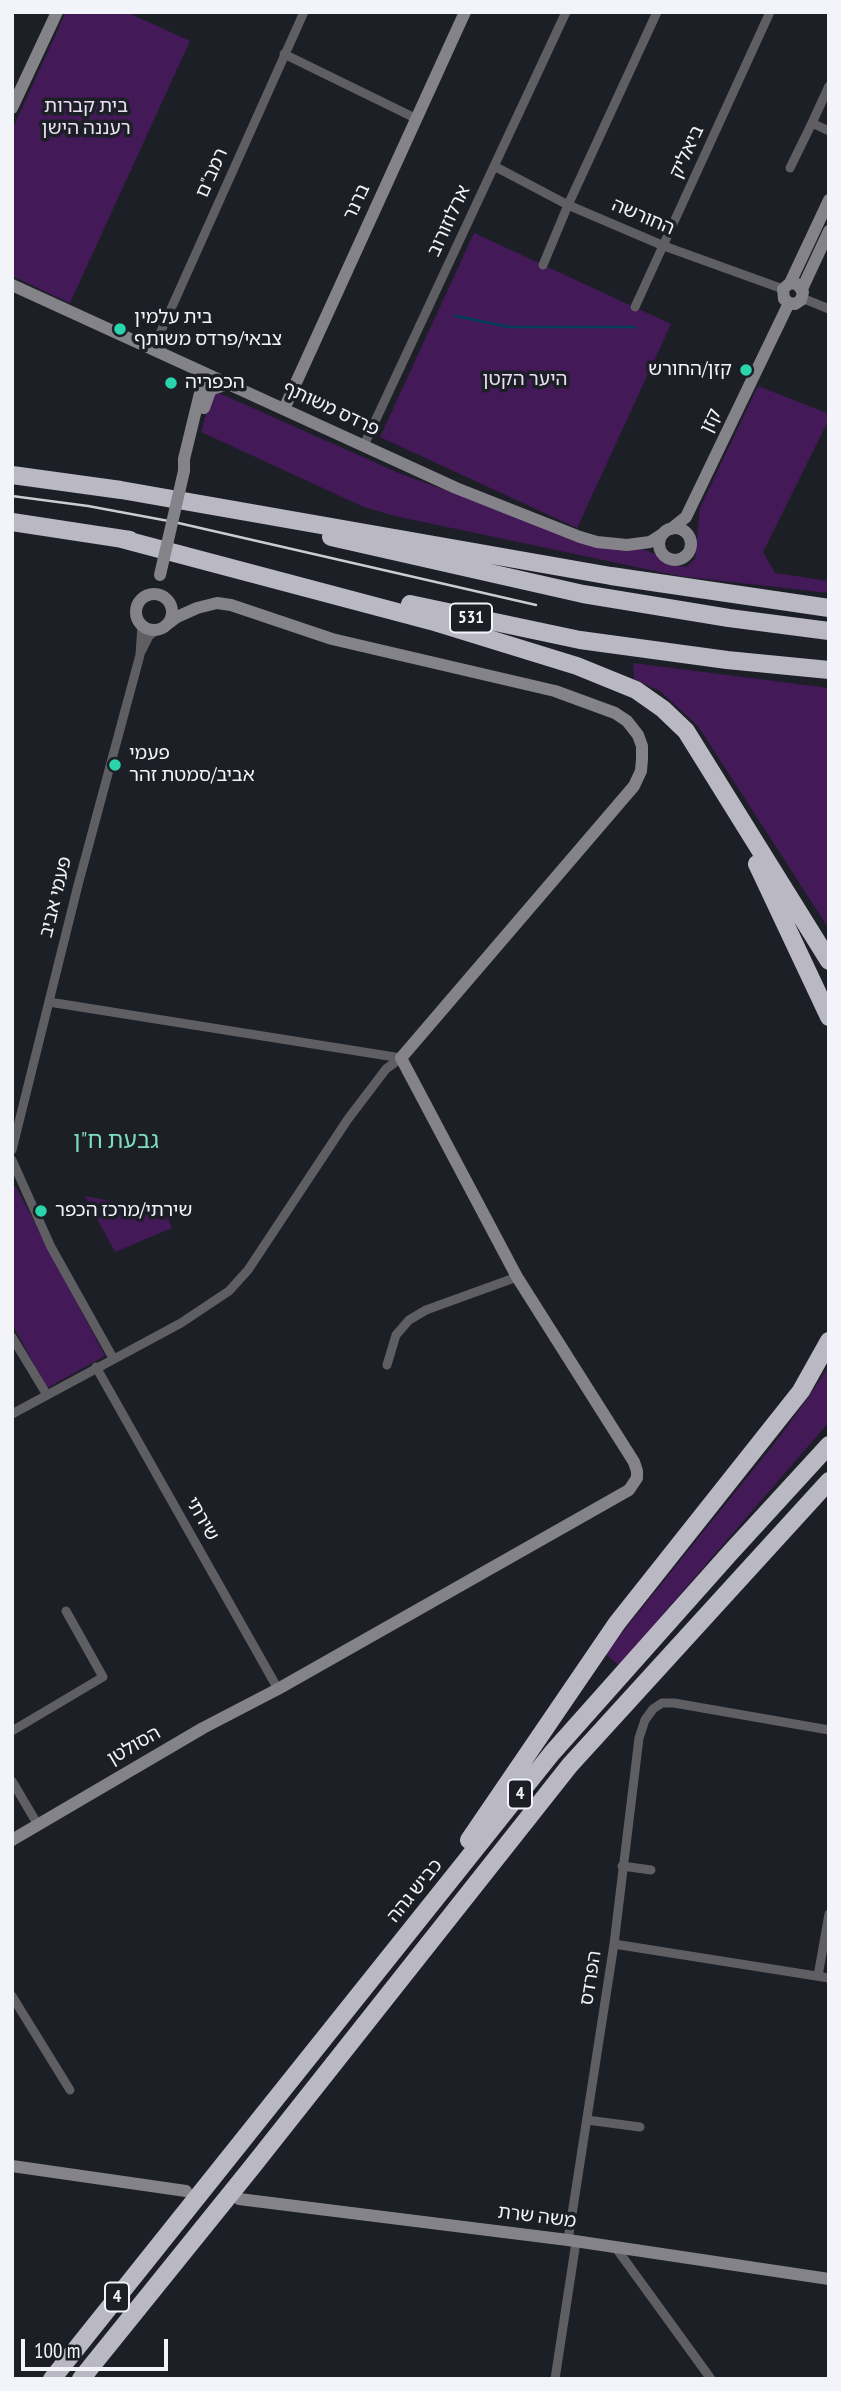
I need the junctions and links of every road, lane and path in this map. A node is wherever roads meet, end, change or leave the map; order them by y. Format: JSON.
{"nodes":[{"id":1,"x":57,"y":12,"type":"edge"},
{"id":2,"x":304,"y":12,"type":"edge"},
{"id":3,"x":465,"y":12,"type":"edge"},
{"id":4,"x":566,"y":12,"type":"edge"},
{"id":5,"x":657,"y":12,"type":"edge"},
{"id":6,"x":770,"y":12,"type":"edge"},
{"id":7,"x":284,"y":54,"type":"junction"},
{"id":8,"x":829,"y":86,"type":"edge"},
{"id":9,"x":12,"y":108,"type":"edge"},
{"id":10,"x":416,"y":119,"type":"junction"},
{"id":11,"x":812,"y":123,"type":"junction"},
{"id":12,"x":829,"y":131,"type":"edge"},
{"id":13,"x":494,"y":166,"type":"junction"},
{"id":14,"x":790,"y":168,"type":"dead end"},
{"id":15,"x":829,"y":200,"type":"edge"},
{"id":16,"x":568,"y":205,"type":"junction"},
{"id":17,"x":829,"y":231,"type":"edge"},
{"id":18,"x":663,"y":246,"type":"junction"},
{"id":19,"x":543,"y":265,"type":"dead end"},
{"id":20,"x":12,"y":285,"type":"edge"},
{"id":21,"x":794,"y":290,"type":"junction"},
{"id":22,"x":635,"y":307,"type":"dead end"},
{"id":23,"x":829,"y":309,"type":"edge"},
{"id":24,"x":153,"y":349,"type":"junction"},
{"id":25,"x":198,"y":370,"type":"junction"},
{"id":26,"x":228,"y":384,"type":"junction"},
{"id":27,"x":284,"y":409,"type":"junction"},
{"id":28,"x":363,"y":445,"type":"junction"},
{"id":29,"x":184,"y":471,"type":"junction"},
{"id":30,"x":12,"y":475,"type":"edge"},
{"id":31,"x":150,"y":495,"type":"junction"},
{"id":32,"x":686,"y":517,"type":"junction"},
{"id":33,"x":12,"y":522,"type":"edge"},
{"id":34,"x":668,"y":531,"type":"junction"},
{"id":35,"x":688,"y":535,"type":"junction"},
{"id":36,"x":118,"y":538,"type":"junction"},
{"id":37,"x":641,"y":545,"type":"junction"},
{"id":38,"x":662,"y":552,"type":"junction"},
{"id":39,"x":160,"y":575,"type":"junction"},
{"id":40,"x":149,"y":594,"type":"junction"},
{"id":41,"x":167,"y":599,"type":"junction"},
{"id":42,"x":197,"y":608,"type":"junction"},
{"id":43,"x":829,"y":608,"type":"edge"},
{"id":44,"x":142,"y":625,"type":"junction"},
{"id":45,"x":161,"y":628,"type":"junction"},
{"id":46,"x":829,"y":631,"type":"edge"},
{"id":47,"x":140,"y":655,"type":"junction"},
{"id":48,"x":829,"y":670,"type":"edge"},
{"id":49,"x":715,"y":775,"type":"junction"},
{"id":50,"x":829,"y":961,"type":"edge"},
{"id":51,"x":49,"y":1002,"type":"junction"},
{"id":52,"x":829,"y":1017,"type":"edge"},
{"id":53,"x":401,"y":1058,"type":"junction"},
{"id":54,"x":12,"y":1150,"type":"edge"},
{"id":55,"x":12,"y":1160,"type":"edge"},
{"id":56,"x":517,"y":1277,"type":"junction"},
{"id":57,"x":12,"y":1337,"type":"edge"},
{"id":58,"x":829,"y":1341,"type":"edge"},
{"id":59,"x":113,"y":1358,"type":"junction"},
{"id":60,"x":387,"y":1365,"type":"dead end"},
{"id":61,"x":96,"y":1367,"type":"junction"},
{"id":62,"x":47,"y":1395,"type":"junction"},
{"id":63,"x":12,"y":1414,"type":"edge"},
{"id":64,"x":829,"y":1445,"type":"edge"},
{"id":65,"x":829,"y":1481,"type":"edge"},
{"id":66,"x":66,"y":1611,"type":"dead end"},
{"id":67,"x":278,"y":1689,"type":"junction"},
{"id":68,"x":829,"y":1730,"type":"edge"},
{"id":69,"x":12,"y":1731,"type":"edge"},
{"id":70,"x":12,"y":1781,"type":"edge"},
{"id":71,"x":38,"y":1825,"type":"junction"},
{"id":72,"x":12,"y":1840,"type":"edge"},
{"id":73,"x":622,"y":1866,"type":"junction"},
{"id":74,"x":652,"y":1870,"type":"dead end"},
{"id":75,"x":829,"y":1914,"type":"edge"},
{"id":76,"x":614,"y":1944,"type":"junction"},
{"id":77,"x":398,"y":1945,"type":"junction"},
{"id":78,"x":818,"y":1976,"type":"junction"},
{"id":79,"x":829,"y":1978,"type":"edge"},
{"id":80,"x":12,"y":1996,"type":"edge"},
{"id":81,"x":70,"y":2090,"type":"dead end"},
{"id":82,"x":587,"y":2120,"type":"junction"},
{"id":83,"x":640,"y":2127,"type":"dead end"},
{"id":84,"x":12,"y":2166,"type":"edge"},
{"id":85,"x":186,"y":2191,"type":"dead end"},
{"id":86,"x":239,"y":2199,"type":"dead end"},
{"id":87,"x":572,"y":2241,"type":"junction"},
{"id":88,"x":616,"y":2248,"type":"junction"},
{"id":89,"x":829,"y":2279,"type":"edge"},
{"id":90,"x":52,"y":2379,"type":"edge"},
{"id":91,"x":81,"y":2379,"type":"edge"},
{"id":92,"x":555,"y":2379,"type":"edge"},
{"id":93,"x":712,"y":2379,"type":"edge"}],
"edges":[{"from":1,"to":9,"type":"street"},
{"from":2,"to":7,"type":"street","name":"רמב\"ם"},
{"from":3,"to":10,"type":"street","name":"ברנר"},
{"from":4,"to":13,"type":"street","name":"ארלוזורוב"},
{"from":5,"to":16,"type":"street"},
{"from":6,"to":18,"type":"street","name":"ביאליק"},
{"from":7,"to":10,"type":"street"},
{"from":7,"to":24,"type":"street","name":"רמב\"ם"},
{"from":8,"to":11,"type":"street"},
{"from":10,"to":27,"type":"street","name":"ברנר"},
{"from":11,"to":12,"type":"street"},
{"from":11,"to":14,"type":"street"},
{"from":13,"to":16,"type":"street","name":"החורשה"},
{"from":13,"to":28,"type":"street","name":"ארלוזורוב"},
{"from":15,"to":21,"type":"street"},
{"from":16,"to":18,"type":"street","name":"החורשה"},
{"from":16,"to":19,"type":"street"},
{"from":17,"to":21,"type":"street"},
{"from":18,"to":21,"type":"street","name":"החורשה"},
{"from":18,"to":22,"type":"street","name":"ביאליק"},
{"from":20,"to":24,"type":"street","name":"פרדס משותף"},
{"from":21,"to":23,"type":"street","name":"החורשה"},
{"from":21,"to":32,"type":"street","name":"קזן"},
{"from":24,"to":25,"type":"street","name":"פרדס משותף"},
{"from":25,"to":26,"type":"street","name":"פרדס משותף"},
{"from":25,"to":29,"type":"street"},
{"from":26,"to":27,"type":"street","name":"פרדס משותף"},
{"from":26,"to":29,"type":"street"},
{"from":27,"to":28,"type":"street","name":"פרדס משותף"},
{"from":28,"to":37,"type":"street","name":"פרדס משותף"},
{"from":29,"to":39,"type":"street","bridge":true},
{"from":30,"to":31,"type":"highway","number":"531"},
{"from":31,"to":43,"type":"highway"},
{"from":31,"to":46,"type":"highway","number":"531"},
{"from":32,"to":34,"type":"street","name":"קזן"},
{"from":32,"to":35,"type":"street"},
{"from":33,"to":36,"type":"highway","number":"531"},
{"from":34,"to":35,"type":"street"},
{"from":34,"to":37,"type":"street"},
{"from":34,"to":38,"type":"street"},
{"from":35,"to":38,"type":"street"},
{"from":36,"to":48,"type":"highway","number":"531"},
{"from":36,"to":49,"type":"highway"},
{"from":37,"to":38,"type":"street","name":"פרדס משותף"},
{"from":39,"to":40,"type":"street"},
{"from":39,"to":41,"type":"street"},
{"from":40,"to":41,"type":"street"},
{"from":40,"to":44,"type":"street"},
{"from":41,"to":42,"type":"street"},
{"from":41,"to":45,"type":"street"},
{"from":42,"to":45,"type":"street"},
{"from":42,"to":53,"type":"street"},
{"from":44,"to":45,"type":"street"},
{"from":44,"to":47,"type":"street","name":"פעמי אביב"},
{"from":45,"to":47,"type":"street","name":"פעמי אביב"},
{"from":47,"to":51,"type":"street","name":"פעמי אביב"},
{"from":49,"to":50,"type":"highway"},
{"from":49,"to":52,"type":"highway"},
{"from":51,"to":53,"type":"street"},
{"from":51,"to":54,"type":"street","name":"פעמי אביב"},
{"from":53,"to":56,"type":"street"},
{"from":53,"to":59,"type":"street"},
{"from":55,"to":59,"type":"street"},
{"from":56,"to":60,"type":"street"},
{"from":56,"to":67,"type":"street","name":"הסולטן"},
{"from":57,"to":62,"type":"street"},
{"from":58,"to":77,"type":"highway"},
{"from":59,"to":61,"type":"street"},
{"from":61,"to":62,"type":"street"},
{"from":61,"to":67,"type":"street","name":"שירתי"},
{"from":62,"to":63,"type":"street"},
{"from":64,"to":77,"type":"highway","name":"כביש גהה","number":"4"},
{"from":65,"to":91,"type":"highway","number":"4"},
{"from":66,"to":69,"type":"street"},
{"from":67,"to":71,"type":"street","name":"הסולטן"},
{"from":68,"to":73,"type":"street","name":"הפרדס"},
{"from":70,"to":71,"type":"street"},
{"from":71,"to":72,"type":"street","name":"הסולטן"},
{"from":73,"to":74,"type":"street"},
{"from":73,"to":76,"type":"street","name":"הפרדס"},
{"from":75,"to":78,"type":"street"},
{"from":76,"to":78,"type":"street"},
{"from":76,"to":82,"type":"street","name":"הפרדס"},
{"from":77,"to":90,"type":"highway","name":"כביש גהה","number":"4"},
{"from":78,"to":79,"type":"street"},
{"from":80,"to":81,"type":"street"},
{"from":82,"to":83,"type":"street"},
{"from":82,"to":87,"type":"street","name":"הפרדס"},
{"from":84,"to":85,"type":"street"},
{"from":86,"to":87,"type":"street","name":"משה שרת"},
{"from":87,"to":88,"type":"street","name":"משה שרת"},
{"from":87,"to":92,"type":"street","name":"הפרדס"},
{"from":88,"to":89,"type":"street","name":"משה שרת"},
{"from":88,"to":93,"type":"street"}]}
